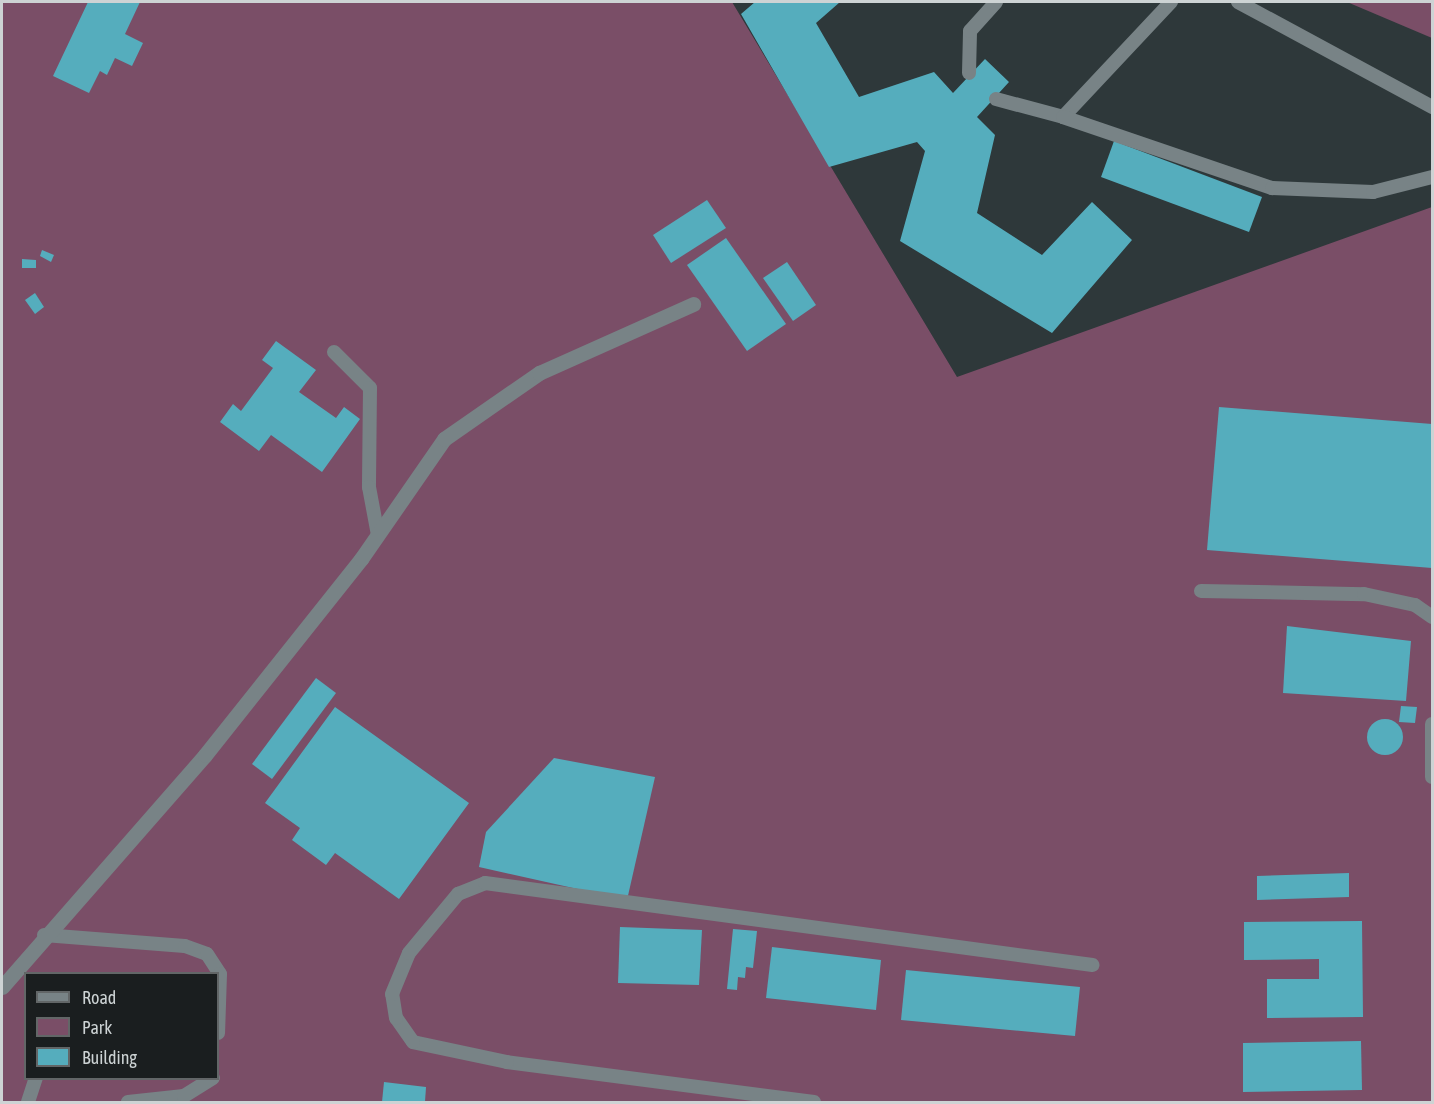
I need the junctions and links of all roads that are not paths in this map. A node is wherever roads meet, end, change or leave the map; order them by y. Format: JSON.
{"nodes":[{"id":1,"x":996,"y":2,"type":"edge"},
{"id":2,"x":1171,"y":2,"type":"edge"},
{"id":3,"x":1238,"y":2,"type":"edge"},
{"id":4,"x":969,"y":73,"type":"dead end"},
{"id":5,"x":996,"y":99,"type":"dead end"},
{"id":6,"x":1432,"y":107,"type":"edge"},
{"id":7,"x":1063,"y":117,"type":"junction"},
{"id":8,"x":1432,"y":177,"type":"edge"},
{"id":9,"x":693,"y":304,"type":"dead end"},
{"id":10,"x":334,"y":352,"type":"dead end"},
{"id":11,"x":378,"y":535,"type":"junction"},
{"id":12,"x":1201,"y":591,"type":"dead end"},
{"id":13,"x":1432,"y":617,"type":"edge"},
{"id":14,"x":1432,"y":724,"type":"edge"},
{"id":15,"x":1432,"y":777,"type":"edge"},
{"id":16,"x":44,"y":935,"type":"junction"},
{"id":17,"x":1092,"y":965,"type":"dead end"},
{"id":18,"x":219,"y":972,"type":"edge"},
{"id":19,"x":219,"y":972,"type":"edge"},
{"id":20,"x":2,"y":987,"type":"edge"},
{"id":21,"x":219,"y":1004,"type":"edge"},
{"id":22,"x":35,"y":1080,"type":"edge"},
{"id":23,"x":210,"y":1080,"type":"edge"},
{"id":24,"x":28,"y":1102,"type":"edge"},
{"id":25,"x":128,"y":1102,"type":"edge"},
{"id":26,"x":814,"y":1102,"type":"edge"}],
"edges":[{"from":1,"to":4,"type":"lane"},
{"from":2,"to":7,"type":"lane"},
{"from":3,"to":6,"type":"lane"},
{"from":5,"to":7,"type":"lane"},
{"from":7,"to":8,"type":"lane"},
{"from":9,"to":11,"type":"street"},
{"from":10,"to":11,"type":"lane"},
{"from":11,"to":16,"type":"street"},
{"from":12,"to":13,"type":"lane"},
{"from":14,"to":15,"type":"lane"},
{"from":16,"to":18,"type":"lane"},
{"from":16,"to":20,"type":"street"},
{"from":17,"to":26,"type":"lane"},
{"from":19,"to":21,"type":"lane"},
{"from":22,"to":24,"type":"lane"},
{"from":23,"to":25,"type":"lane"}]}
